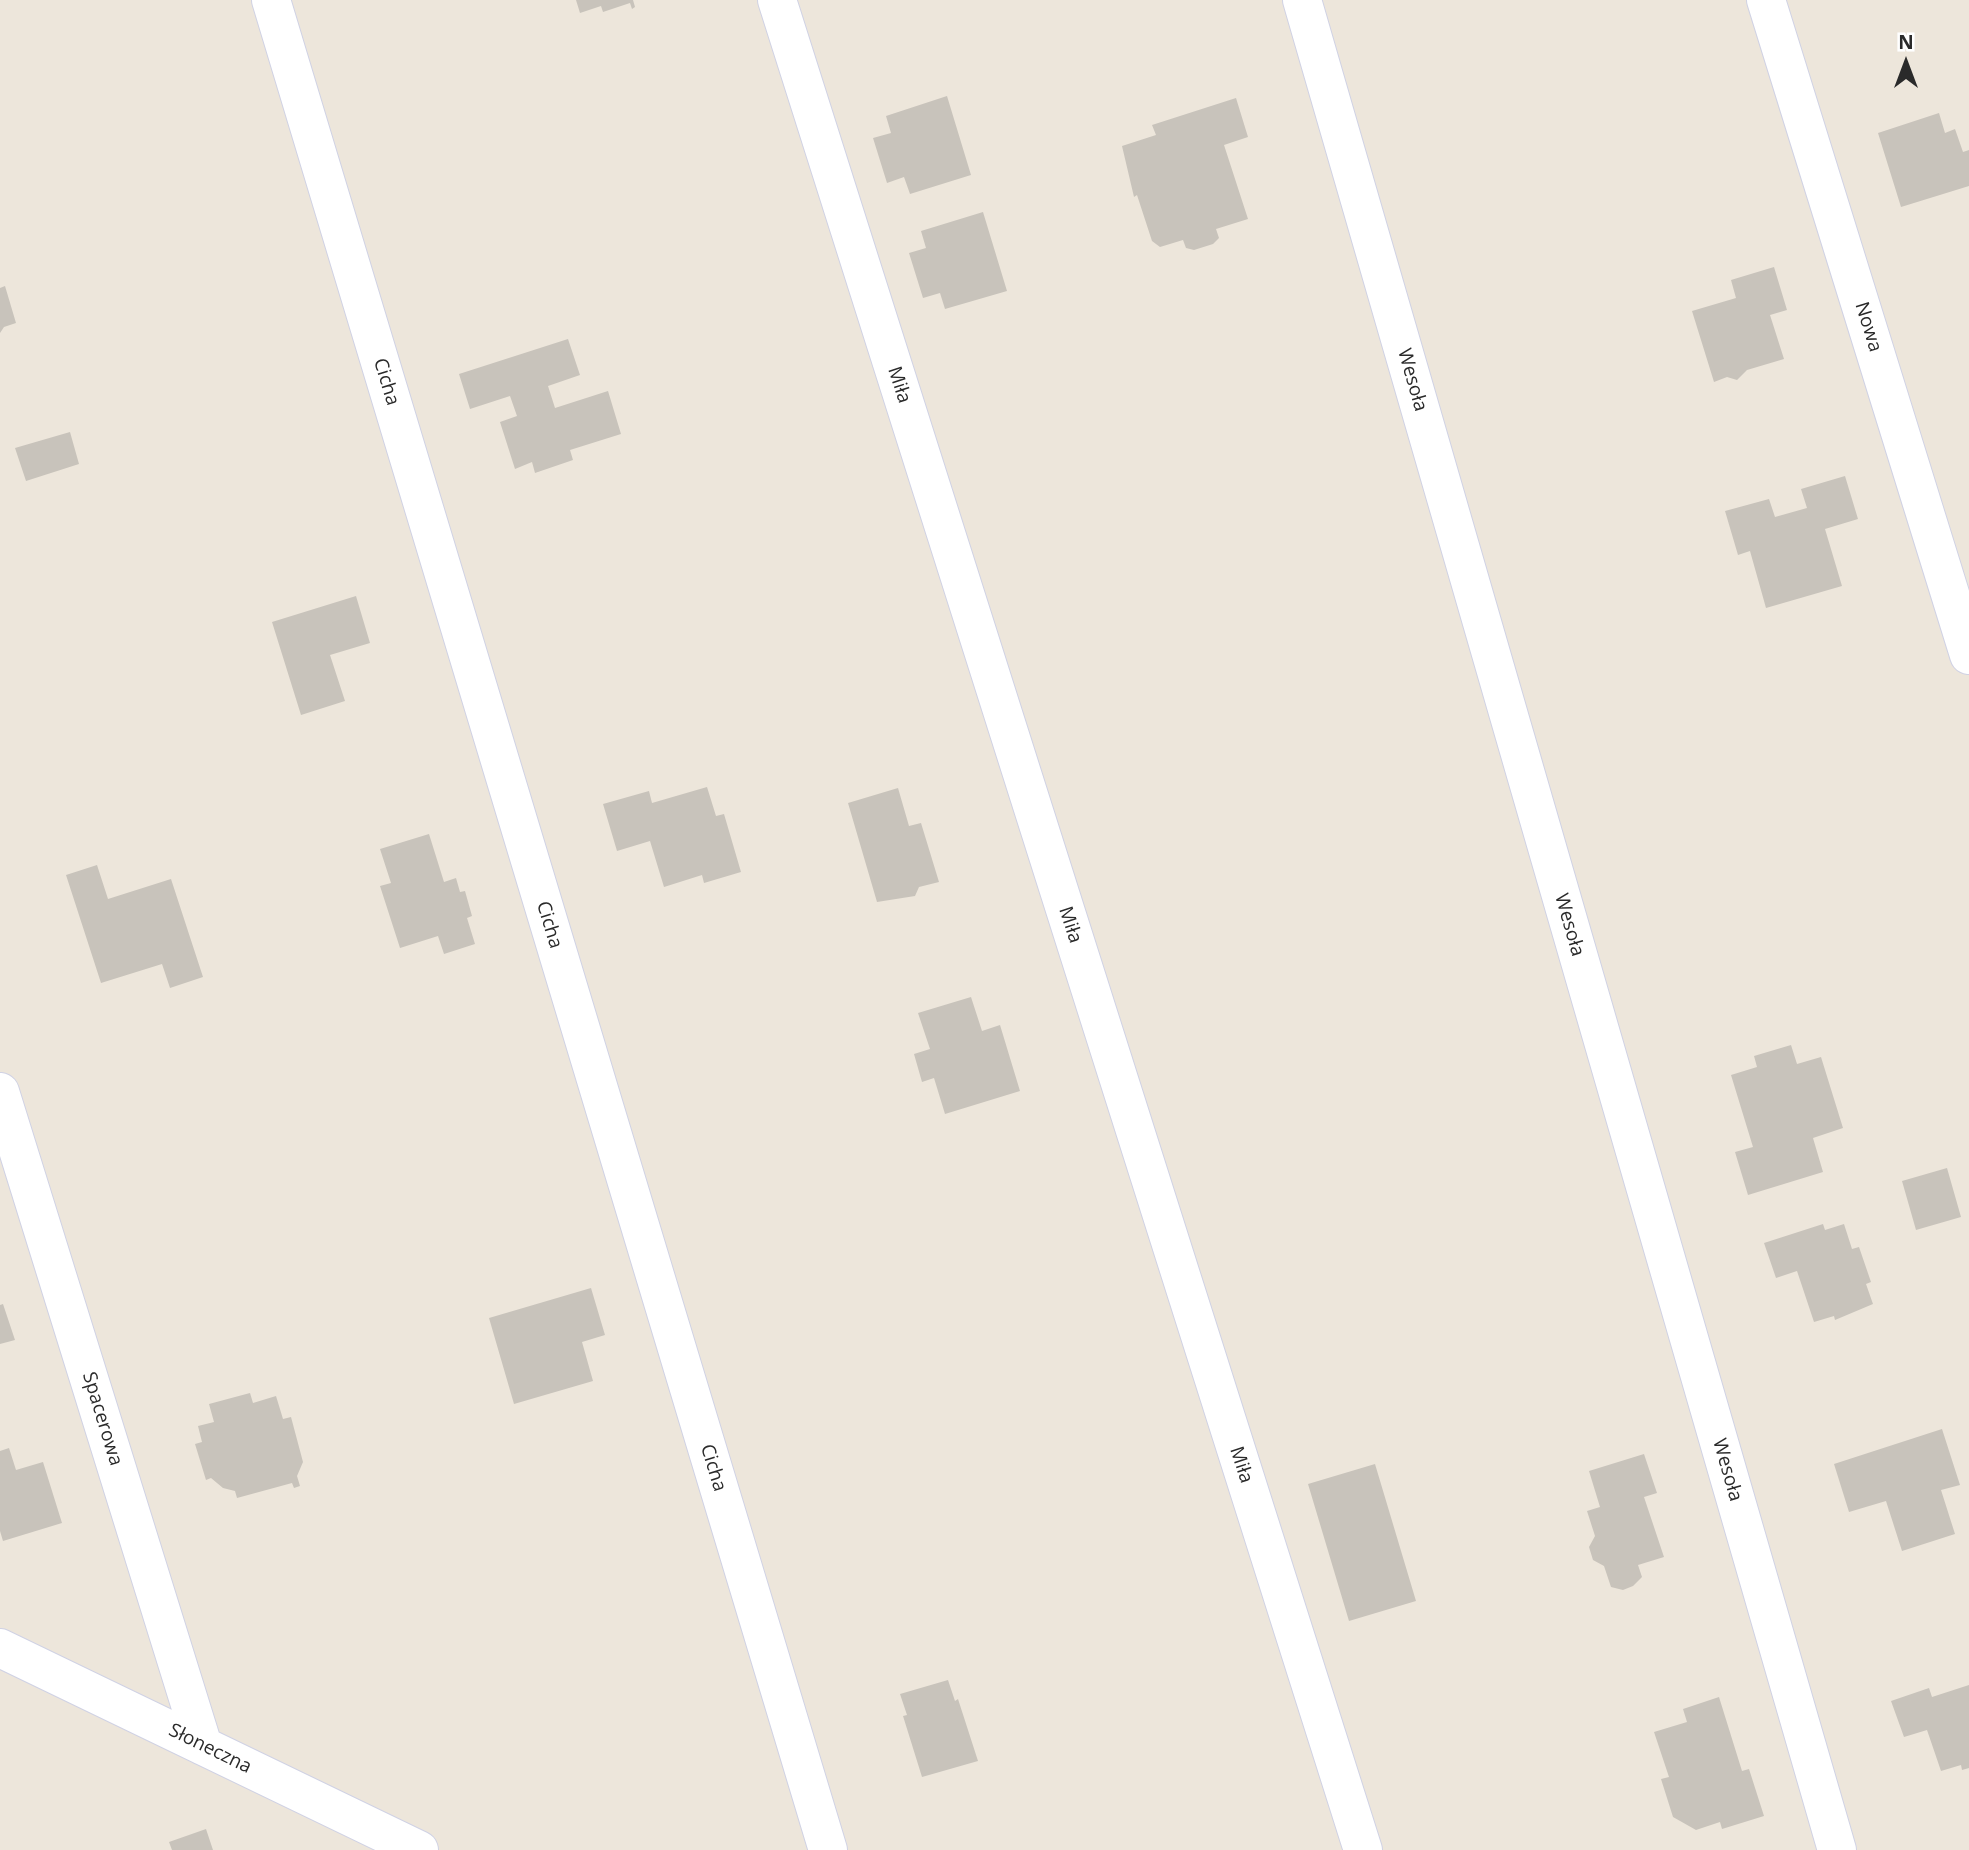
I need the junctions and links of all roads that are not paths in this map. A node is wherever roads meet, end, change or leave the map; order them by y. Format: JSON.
{"nodes":[{"id":1,"x":271,"y":0,"type":"edge"},
{"id":2,"x":776,"y":0,"type":"edge"},
{"id":3,"x":1302,"y":0,"type":"edge"},
{"id":4,"x":1766,"y":0,"type":"edge"},
{"id":5,"x":1969,"y":655,"type":"edge"},
{"id":6,"x":0,"y":1092,"type":"edge"},
{"id":7,"x":0,"y":1648,"type":"edge"},
{"id":8,"x":203,"y":1746,"type":"junction"},
{"id":9,"x":419,"y":1850,"type":"edge"},
{"id":10,"x":828,"y":1850,"type":"edge"},
{"id":11,"x":1363,"y":1850,"type":"edge"},
{"id":12,"x":1837,"y":1850,"type":"edge"}],
"edges":[{"from":1,"to":10,"type":"street","name":"Cicha"},
{"from":2,"to":11,"type":"street","name":"Miła"},
{"from":3,"to":12,"type":"street","name":"Wesoła"},
{"from":4,"to":5,"type":"street","name":"Nowa"},
{"from":6,"to":8,"type":"street","name":"Spacerowa"},
{"from":7,"to":8,"type":"street","name":"Słoneczna"},
{"from":8,"to":9,"type":"street","name":"Słoneczna"}]}
